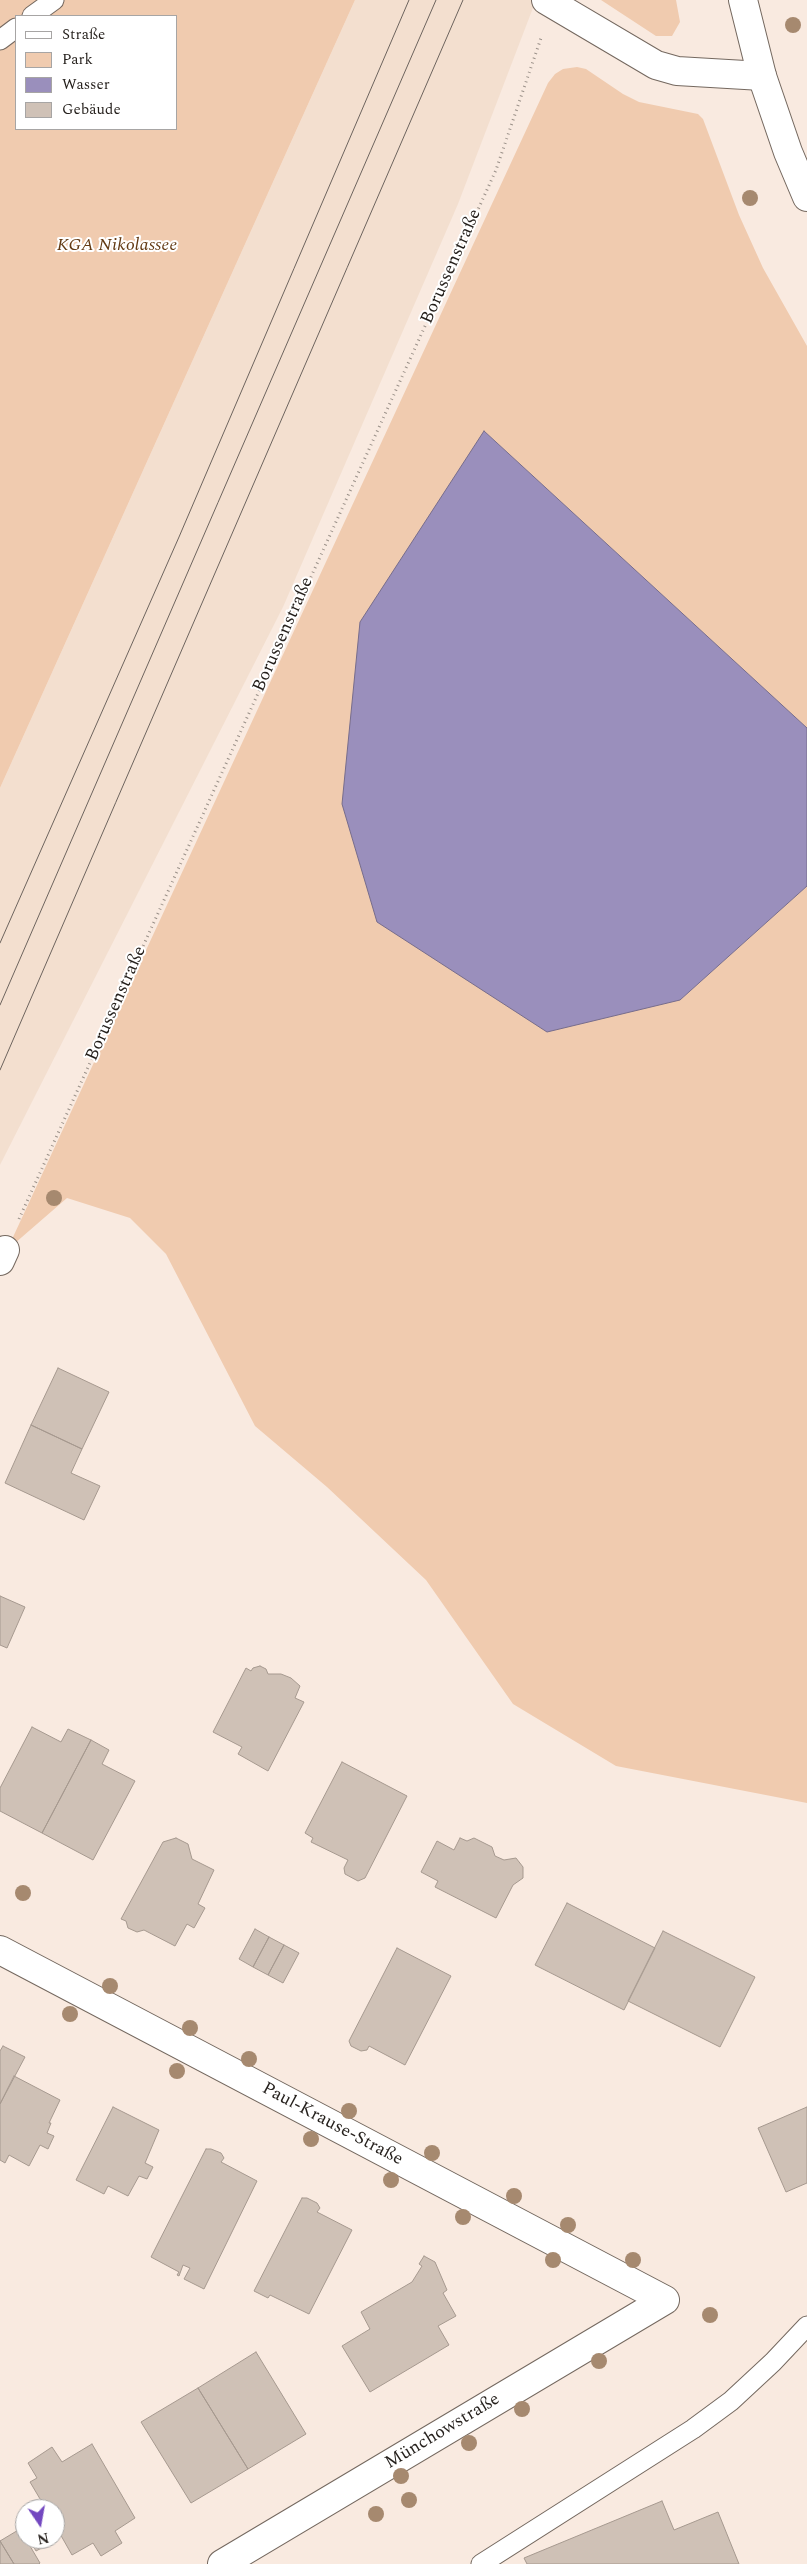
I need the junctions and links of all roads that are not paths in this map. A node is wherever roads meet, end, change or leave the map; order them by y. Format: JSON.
{"nodes":[{"id":1,"x":54,"y":0,"type":"edge"},
{"id":2,"x":743,"y":0,"type":"edge"},
{"id":3,"x":550,"y":2,"type":"edge"},
{"id":4,"x":33,"y":15,"type":"edge"},
{"id":5,"x":15,"y":29,"type":"edge"},
{"id":6,"x":0,"y":40,"type":"edge"},
{"id":7,"x":762,"y":76,"type":"junction"},
{"id":8,"x":807,"y":197,"type":"edge"},
{"id":9,"x":0,"y":1950,"type":"edge"},
{"id":10,"x":665,"y":2300,"type":"joint"},
{"id":11,"x":807,"y":2326,"type":"edge"},
{"id":12,"x":222,"y":2564,"type":"edge"},
{"id":13,"x":481,"y":2564,"type":"edge"}],
"edges":[{"from":1,"to":4,"type":"lane"},
{"from":2,"to":7,"type":"street"},
{"from":3,"to":7,"type":"street"},
{"from":5,"to":6,"type":"lane"},
{"from":7,"to":8,"type":"street"},
{"from":9,"to":10,"type":"street","name":"Paul-Krause-Straße"},
{"from":10,"to":12,"type":"street","name":"Münchowstraße"},
{"from":11,"to":13,"type":"lane"}]}
